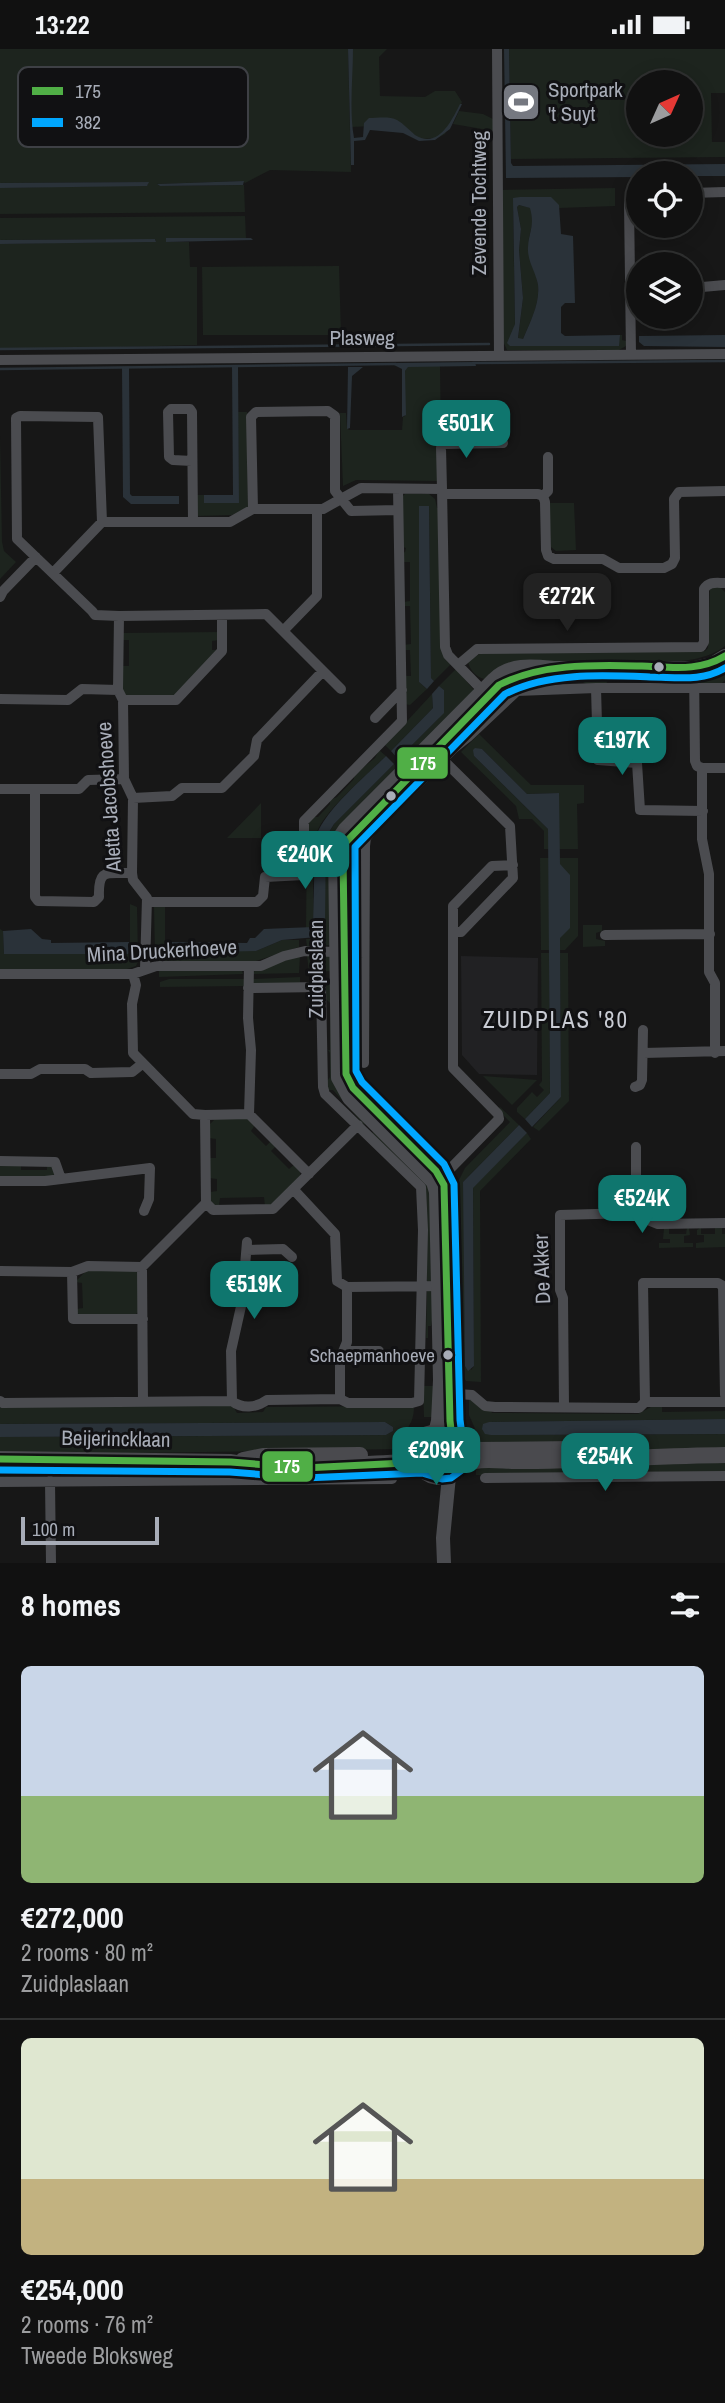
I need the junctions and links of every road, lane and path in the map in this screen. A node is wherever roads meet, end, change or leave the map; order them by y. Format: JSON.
{"nodes":[{"id":1,"x":497,"y":49,"type":"edge"},
{"id":2,"x":725,"y":192,"type":"edge"},
{"id":3,"x":703,"y":193,"type":"edge"},
{"id":4,"x":725,"y":285,"type":"edge"},
{"id":5,"x":703,"y":287,"type":"edge"},
{"id":6,"x":632,"y":329,"type":"edge"},
{"id":7,"x":631,"y":353,"type":"junction"},
{"id":8,"x":725,"y":354,"type":"edge"},
{"id":9,"x":499,"y":356,"type":"junction"},
{"id":10,"x":0,"y":360,"type":"edge"},
{"id":11,"x":503,"y":443,"type":"dead end"},
{"id":12,"x":548,"y":457,"type":"dead end"},
{"id":13,"x":192,"y":461,"type":"junction"},
{"id":14,"x":398,"y":489,"type":"junction"},
{"id":15,"x":725,"y":491,"type":"edge"},
{"id":16,"x":443,"y":492,"type":"junction"},
{"id":17,"x":543,"y":496,"type":"junction"},
{"id":18,"x":341,"y":500,"type":"junction"},
{"id":19,"x":254,"y":509,"type":"junction"},
{"id":20,"x":317,"y":509,"type":"junction"},
{"id":21,"x":398,"y":510,"type":"junction"},
{"id":22,"x":193,"y":521,"type":"junction"},
{"id":23,"x":102,"y":522,"type":"junction"},
{"id":24,"x":36,"y":557,"type":"junction"},
{"id":25,"x":53,"y":573,"type":"junction"},
{"id":26,"x":725,"y":583,"type":"edge"},
{"id":27,"x":0,"y":597,"type":"edge"},
{"id":28,"x":119,"y":615,"type":"junction"},
{"id":29,"x":222,"y":615,"type":"junction"},
{"id":30,"x":283,"y":631,"type":"junction"},
{"id":31,"x":725,"y":656,"type":"edge"},
{"id":32,"x":458,"y":665,"type":"junction"},
{"id":33,"x":694,"y":668,"type":"junction"},
{"id":34,"x":323,"y":671,"type":"junction"},
{"id":35,"x":695,"y":687,"type":"junction"},
{"id":36,"x":596,"y":688,"type":"junction"},
{"id":37,"x":725,"y":688,"type":"edge"},
{"id":38,"x":341,"y":689,"type":"dead end"},
{"id":39,"x":402,"y":690,"type":"junction"},
{"id":40,"x":486,"y":693,"type":"junction"},
{"id":41,"x":120,"y":695,"type":"junction"},
{"id":42,"x":0,"y":699,"type":"edge"},
{"id":43,"x":375,"y":718,"type":"dead end"},
{"id":44,"x":435,"y":751,"type":"junction"},
{"id":45,"x":702,"y":768,"type":"junction"},
{"id":46,"x":725,"y":768,"type":"edge"},
{"id":47,"x":124,"y":779,"type":"junction"},
{"id":48,"x":0,"y":789,"type":"edge"},
{"id":49,"x":35,"y":789,"type":"junction"},
{"id":50,"x":132,"y":799,"type":"junction"},
{"id":51,"x":703,"y":811,"type":"junction"},
{"id":52,"x":513,"y":865,"type":"junction"},
{"id":53,"x":132,"y":873,"type":"junction"},
{"id":54,"x":148,"y":902,"type":"junction"},
{"id":55,"x":453,"y":932,"type":"junction"},
{"id":56,"x":710,"y":934,"type":"junction"},
{"id":57,"x":605,"y":935,"type":"dead end"},
{"id":58,"x":341,"y":953,"type":"junction"},
{"id":59,"x":365,"y":953,"type":"junction"},
{"id":60,"x":249,"y":966,"type":"junction"},
{"id":61,"x":145,"y":969,"type":"junction"},
{"id":62,"x":0,"y":974,"type":"edge"},
{"id":63,"x":133,"y":974,"type":"junction"},
{"id":64,"x":720,"y":983,"type":"edge"},
{"id":65,"x":248,"y":988,"type":"junction"},
{"id":66,"x":643,"y":1030,"type":"dead end"},
{"id":67,"x":720,"y":1052,"type":"edge"},
{"id":68,"x":643,"y":1053,"type":"junction"},
{"id":69,"x":364,"y":1063,"type":"dead end"},
{"id":70,"x":142,"y":1064,"type":"junction"},
{"id":71,"x":0,"y":1075,"type":"edge"},
{"id":72,"x":635,"y":1087,"type":"dead end"},
{"id":73,"x":249,"y":1114,"type":"junction"},
{"id":74,"x":205,"y":1115,"type":"junction"},
{"id":75,"x":358,"y":1125,"type":"junction"},
{"id":76,"x":636,"y":1147,"type":"dead end"},
{"id":77,"x":0,"y":1161,"type":"edge"},
{"id":78,"x":310,"y":1174,"type":"junction"},
{"id":79,"x":61,"y":1179,"type":"junction"},
{"id":80,"x":437,"y":1179,"type":"junction"},
{"id":81,"x":0,"y":1181,"type":"edge"},
{"id":82,"x":294,"y":1190,"type":"junction"},
{"id":83,"x":206,"y":1203,"type":"junction"},
{"id":84,"x":144,"y":1211,"type":"dead end"},
{"id":85,"x":636,"y":1214,"type":"junction"},
{"id":86,"x":725,"y":1223,"type":"edge"},
{"id":87,"x":292,"y":1257,"type":"dead end"},
{"id":88,"x":142,"y":1267,"type":"junction"},
{"id":89,"x":0,"y":1271,"type":"edge"},
{"id":90,"x":72,"y":1272,"type":"junction"},
{"id":91,"x":422,"y":1286,"type":"junction"},
{"id":92,"x":442,"y":1286,"type":"junction"},
{"id":93,"x":346,"y":1287,"type":"junction"},
{"id":94,"x":143,"y":1319,"type":"junction"},
{"id":95,"x":343,"y":1351,"type":"junction"},
{"id":96,"x":379,"y":1351,"type":"dead end"},
{"id":97,"x":444,"y":1393,"type":"junction"},
{"id":98,"x":725,"y":1395,"type":"edge"},
{"id":99,"x":340,"y":1399,"type":"junction"},
{"id":100,"x":0,"y":1401,"type":"edge"},
{"id":101,"x":143,"y":1401,"type":"junction"},
{"id":102,"x":232,"y":1401,"type":"junction"},
{"id":103,"x":645,"y":1402,"type":"junction"},
{"id":104,"x":725,"y":1402,"type":"edge"},
{"id":105,"x":564,"y":1406,"type":"junction"},
{"id":106,"x":435,"y":1433,"type":"junction"},
{"id":107,"x":455,"y":1443,"type":"junction"},
{"id":108,"x":725,"y":1455,"type":"edge"},
{"id":109,"x":622,"y":1456,"type":"junction"},
{"id":110,"x":0,"y":1459,"type":"edge"},
{"id":111,"x":231,"y":1462,"type":"junction"},
{"id":112,"x":436,"y":1467,"type":"junction"},
{"id":113,"x":725,"y":1476,"type":"edge"},
{"id":114,"x":485,"y":1478,"type":"dead end"},
{"id":115,"x":392,"y":1479,"type":"dead end"},
{"id":116,"x":50,"y":1481,"type":"junction"},
{"id":117,"x":0,"y":1482,"type":"edge"},
{"id":118,"x":51,"y":1563,"type":"edge"},
{"id":119,"x":444,"y":1563,"type":"edge"}],
"edges":[{"from":1,"to":9,"type":"street","name":"Zevende Tochtweg"},
{"from":2,"to":3,"type":"street"},
{"from":4,"to":5,"type":"street"},
{"from":6,"to":7,"type":"street"},
{"from":7,"to":8,"type":"street","name":"Plasweg"},
{"from":7,"to":9,"type":"street","name":"Plasweg"},
{"from":9,"to":10,"type":"street","name":"Plasweg"},
{"from":11,"to":16,"type":"street"},
{"from":12,"to":17,"type":"street"},
{"from":13,"to":13,"type":"street"},
{"from":13,"to":22,"type":"street"},
{"from":14,"to":16,"type":"street"},
{"from":14,"to":18,"type":"street"},
{"from":14,"to":21,"type":"street"},
{"from":15,"to":17,"type":"street"},
{"from":16,"to":17,"type":"street"},
{"from":16,"to":32,"type":"street"},
{"from":18,"to":19,"type":"street"},
{"from":18,"to":20,"type":"street"},
{"from":18,"to":21,"type":"street"},
{"from":19,"to":20,"type":"street"},
{"from":19,"to":22,"type":"street"},
{"from":20,"to":30,"type":"street"},
{"from":21,"to":39,"type":"street"},
{"from":22,"to":23,"type":"street"},
{"from":23,"to":24,"type":"street"},
{"from":23,"to":25,"type":"street"},
{"from":24,"to":25,"type":"street"},
{"from":24,"to":27,"type":"street"},
{"from":25,"to":28,"type":"street"},
{"from":26,"to":32,"type":"street"},
{"from":28,"to":29,"type":"street"},
{"from":28,"to":41,"type":"street","name":"Aletta Jacobshoeve"},
{"from":29,"to":30,"type":"street"},
{"from":29,"to":41,"type":"street"},
{"from":30,"to":34,"type":"street"},
{"from":31,"to":33,"type":"street","name":"Zuidplaslaan"},
{"from":32,"to":40,"type":"street"},
{"from":33,"to":35,"type":"street"},
{"from":33,"to":40,"type":"street","name":"Zuidplaslaan"},
{"from":34,"to":38,"type":"street"},
{"from":34,"to":50,"type":"street"},
{"from":35,"to":36,"type":"street","name":"Zuidplaslaan"},
{"from":35,"to":37,"type":"street","name":"Zuidplaslaan"},
{"from":35,"to":45,"type":"street"},
{"from":36,"to":44,"type":"street","name":"Zuidplaslaan"},
{"from":36,"to":51,"type":"street"},
{"from":39,"to":43,"type":"street"},
{"from":39,"to":54,"type":"street"},
{"from":40,"to":44,"type":"street","name":"Zuidplaslaan"},
{"from":41,"to":42,"type":"street"},
{"from":41,"to":47,"type":"street","name":"Aletta Jacobshoeve"},
{"from":44,"to":52,"type":"street"},
{"from":44,"to":58,"type":"street","name":"Zuidplaslaan"},
{"from":44,"to":59,"type":"street","name":"Zuidplaslaan"},
{"from":45,"to":46,"type":"street"},
{"from":45,"to":51,"type":"street"},
{"from":47,"to":49,"type":"street"},
{"from":47,"to":50,"type":"street","name":"Aletta Jacobshoeve"},
{"from":48,"to":49,"type":"street"},
{"from":49,"to":53,"type":"street"},
{"from":50,"to":53,"type":"street","name":"Aletta Jacobshoeve"},
{"from":51,"to":56,"type":"street"},
{"from":52,"to":55,"type":"street"},
{"from":52,"to":55,"type":"street"},
{"from":53,"to":54,"type":"street","name":"Aletta Jacobshoeve"},
{"from":54,"to":61,"type":"street"},
{"from":55,"to":80,"type":"street"},
{"from":56,"to":57,"type":"street"},
{"from":56,"to":64,"type":"street"},
{"from":58,"to":59,"type":"street","name":"Mina Druckerhoeve"},
{"from":58,"to":60,"type":"street","name":"Mina Druckerhoeve"},
{"from":58,"to":80,"type":"street","name":"Zuidplaslaan"},
{"from":59,"to":69,"type":"street","name":"Zuidplaslaan"},
{"from":60,"to":61,"type":"street","name":"Mina Druckerhoeve"},
{"from":60,"to":65,"type":"street"},
{"from":61,"to":63,"type":"street","name":"Mina Druckerhoeve"},
{"from":62,"to":63,"type":"street","name":"Mina Druckerhoeve"},
{"from":63,"to":70,"type":"street"},
{"from":64,"to":67,"type":"street"},
{"from":65,"to":73,"type":"street"},
{"from":65,"to":75,"type":"street","name":"Zuidplaslaan"},
{"from":66,"to":68,"type":"street"},
{"from":67,"to":68,"type":"street"},
{"from":68,"to":72,"type":"street"},
{"from":70,"to":71,"type":"street"},
{"from":70,"to":74,"type":"street"},
{"from":73,"to":74,"type":"street"},
{"from":73,"to":78,"type":"street"},
{"from":74,"to":83,"type":"street"},
{"from":75,"to":78,"type":"street"},
{"from":75,"to":91,"type":"street","name":"Zuidplaslaan"},
{"from":76,"to":85,"type":"street"},
{"from":77,"to":79,"type":"street"},
{"from":78,"to":82,"type":"street"},
{"from":79,"to":81,"type":"street"},
{"from":79,"to":84,"type":"street"},
{"from":80,"to":92,"type":"street"},
{"from":82,"to":83,"type":"street"},
{"from":82,"to":93,"type":"street"},
{"from":83,"to":88,"type":"street"},
{"from":85,"to":86,"type":"street","name":"De Akker"},
{"from":85,"to":105,"type":"street","name":"De Akker"},
{"from":87,"to":102,"type":"street"},
{"from":88,"to":90,"type":"street"},
{"from":88,"to":94,"type":"street"},
{"from":89,"to":90,"type":"street"},
{"from":90,"to":94,"type":"street"},
{"from":91,"to":92,"type":"street"},
{"from":91,"to":93,"type":"street"},
{"from":91,"to":99,"type":"street","name":"Zuidplaslaan"},
{"from":92,"to":97,"type":"street"},
{"from":93,"to":95,"type":"street"},
{"from":94,"to":101,"type":"street"},
{"from":95,"to":96,"type":"street"},
{"from":95,"to":99,"type":"street"},
{"from":97,"to":105,"type":"street"},
{"from":97,"to":106,"type":"street"},
{"from":97,"to":107,"type":"street"},
{"from":98,"to":103,"type":"street"},
{"from":99,"to":102,"type":"street"},
{"from":100,"to":101,"type":"street"},
{"from":101,"to":102,"type":"street"},
{"from":103,"to":104,"type":"street"},
{"from":103,"to":105,"type":"street"},
{"from":106,"to":107,"type":"main road","name":"Beijerincklaan"},
{"from":106,"to":112,"type":"main road"},
{"from":107,"to":109,"type":"main road","name":"Beijerincklaan"},
{"from":107,"to":112,"type":"main road"},
{"from":108,"to":109,"type":"main road","name":"Beijerincklaan"},
{"from":109,"to":112,"type":"main road","name":"Beijerincklaan"},
{"from":110,"to":111,"type":"main road","name":"Beijerincklaan"},
{"from":111,"to":112,"type":"main road","name":"Beijerincklaan"},
{"from":111,"to":112,"type":"main road","name":"Beijerincklaan"},
{"from":112,"to":119,"type":"street"},
{"from":113,"to":114,"type":"street"},
{"from":115,"to":116,"type":"street"},
{"from":116,"to":117,"type":"street"},
{"from":116,"to":118,"type":"street"}]}
